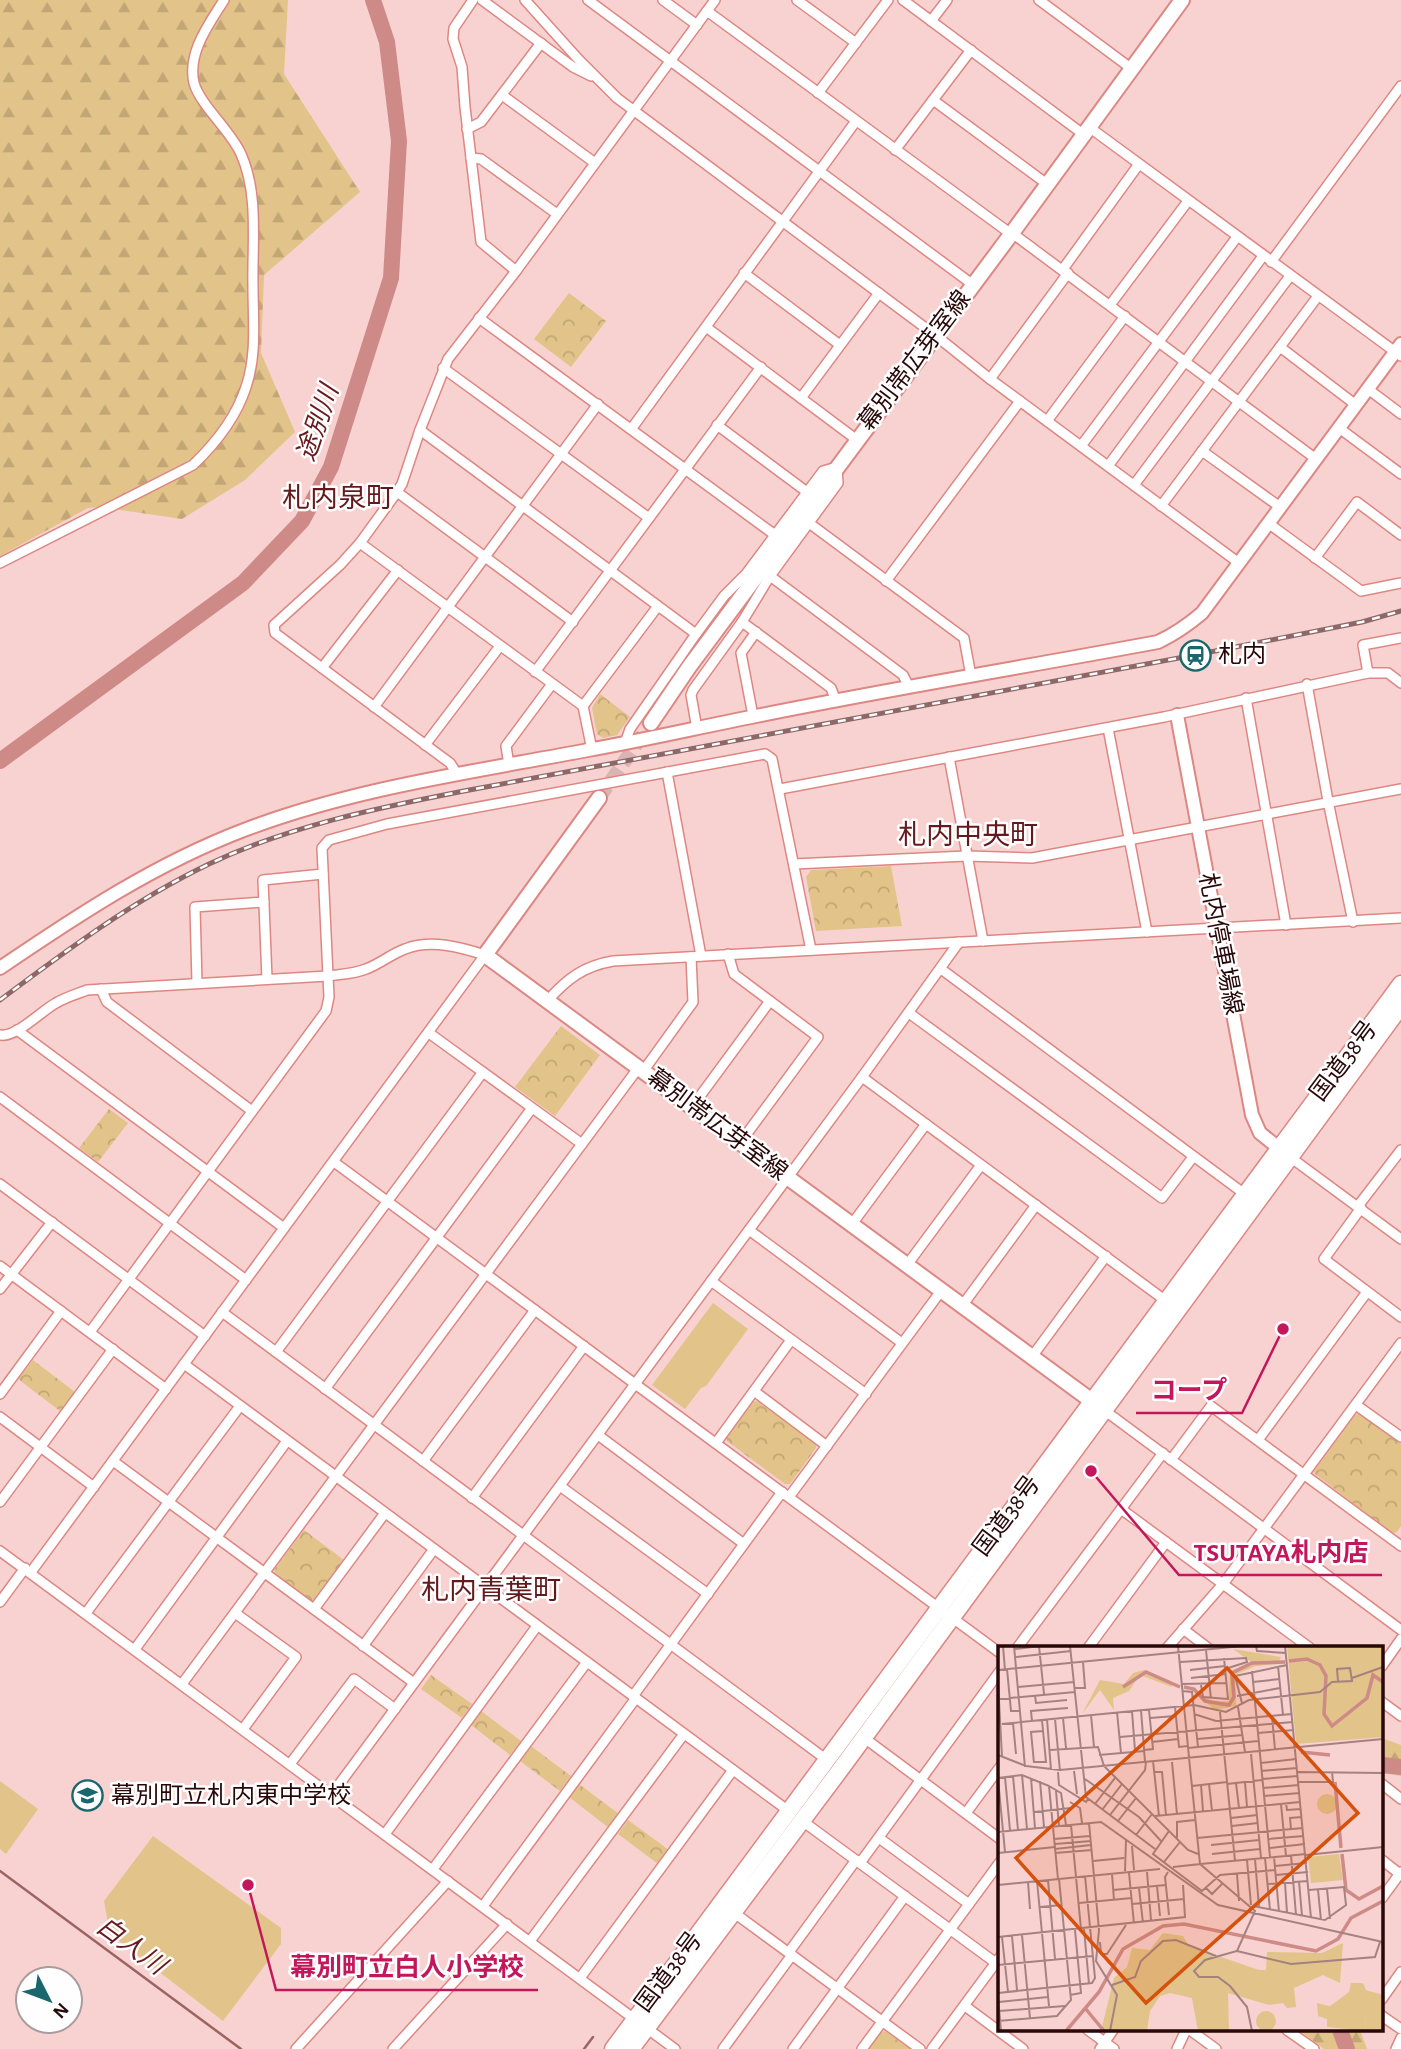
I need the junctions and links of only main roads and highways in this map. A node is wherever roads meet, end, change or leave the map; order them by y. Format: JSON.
{"nodes":[{"id":1,"x":1177,"y":2,"type":"edge"},
{"id":2,"x":651,"y":723,"type":"tunnel mouth"},
{"id":3,"x":599,"y":798,"type":"tunnel mouth"},
{"id":4,"x":1401,"y":984,"type":"edge"},
{"id":5,"x":1401,"y":1006,"type":"edge"},
{"id":6,"x":1285,"y":1153,"type":"junction"},
{"id":7,"x":1251,"y":1199,"type":"junction"},
{"id":8,"x":1098,"y":1406,"type":"junction"},
{"id":9,"x":945,"y":1613,"type":"junction"},
{"id":10,"x":795,"y":1816,"type":"junction"},
{"id":11,"x":641,"y":2024,"type":"junction"},
{"id":12,"x":613,"y":2049,"type":"edge"},
{"id":13,"x":631,"y":2049,"type":"edge"}],
"edges":[{"from":1,"to":2,"type":"main road","name":"幕別帯広芽室線"},
{"from":3,"to":8,"type":"main road","name":"幕別帯広芽室線"},
{"from":4,"to":6,"type":"highway","name":"国道38号"},
{"from":5,"to":6,"type":"highway","name":"国道38号"},
{"from":6,"to":7,"type":"highway","name":"国道38号"},
{"from":7,"to":8,"type":"highway","name":"国道38号"},
{"from":7,"to":8,"type":"highway","name":"国道38号"},
{"from":8,"to":9,"type":"highway","name":"国道38号"},
{"from":9,"to":10,"type":"highway","name":"国道38号"},
{"from":9,"to":10,"type":"highway","name":"国道38号"},
{"from":10,"to":11,"type":"highway","name":"国道38号"},
{"from":10,"to":11,"type":"highway","name":"国道38号"},
{"from":11,"to":12,"type":"highway","name":"国道38号"},
{"from":11,"to":13,"type":"highway","name":"国道38号"}]}
